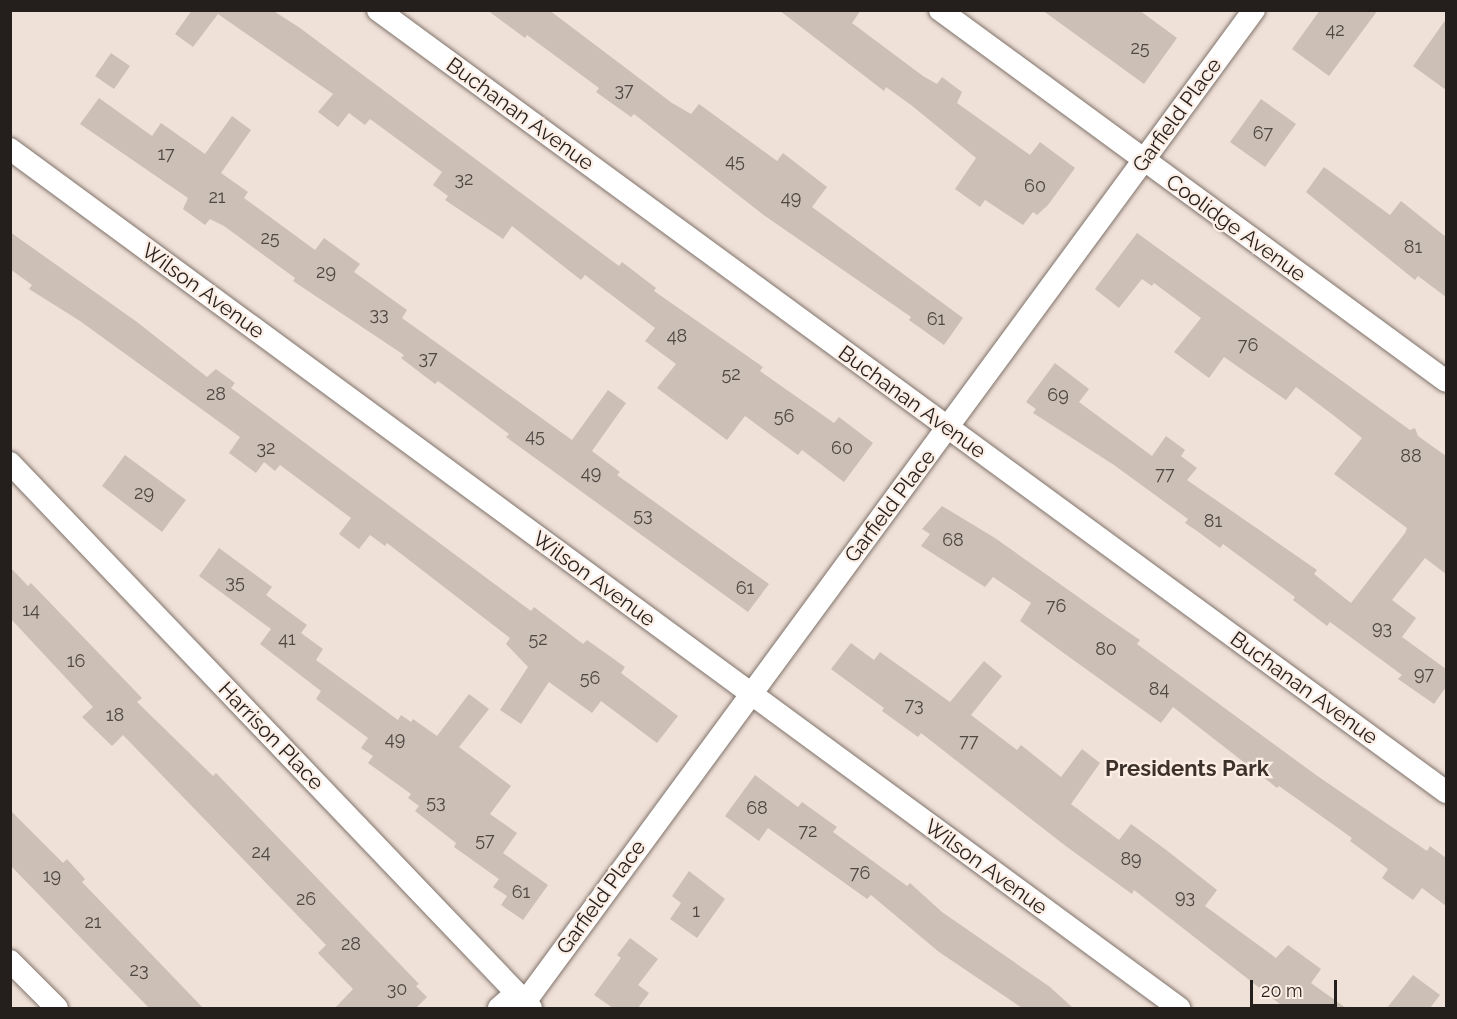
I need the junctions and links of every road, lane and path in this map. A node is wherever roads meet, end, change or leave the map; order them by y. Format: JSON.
{"nodes":[{"id":1,"x":378,"y":10,"type":"edge"},
{"id":2,"x":940,"y":10,"type":"edge"},
{"id":3,"x":1254,"y":10,"type":"edge"},
{"id":4,"x":10,"y":149,"type":"edge"},
{"id":5,"x":1143,"y":161,"type":"junction"},
{"id":6,"x":1446,"y":381,"type":"edge"},
{"id":7,"x":948,"y":428,"type":"junction"},
{"id":8,"x":10,"y":464,"type":"edge"},
{"id":9,"x":750,"y":694,"type":"junction"},
{"id":10,"x":1446,"y":792,"type":"edge"},
{"id":11,"x":10,"y":962,"type":"edge"},
{"id":12,"x":524,"y":1001,"type":"edge"},
{"id":13,"x":57,"y":1008,"type":"edge"},
{"id":14,"x":499,"y":1008,"type":"edge"},
{"id":15,"x":1179,"y":1008,"type":"edge"}],
"edges":[{"from":1,"to":7,"type":"street","name":"Buchanan Avenue"},
{"from":2,"to":5,"type":"street","name":"Coolidge Avenue"},
{"from":3,"to":5,"type":"street","name":"Garfield Place"},
{"from":4,"to":9,"type":"street","name":"Wilson Avenue"},
{"from":5,"to":6,"type":"street","name":"Coolidge Avenue"},
{"from":5,"to":7,"type":"street","name":"Garfield Place"},
{"from":7,"to":9,"type":"street","name":"Garfield Place"},
{"from":7,"to":10,"type":"street","name":"Buchanan Avenue"},
{"from":8,"to":12,"type":"street","name":"Harrison Place"},
{"from":9,"to":12,"type":"street","name":"Garfield Place"},
{"from":9,"to":15,"type":"street","name":"Wilson Avenue"},
{"from":11,"to":13,"type":"street"},
{"from":12,"to":14,"type":"street","name":"Garfield Place"}]}
